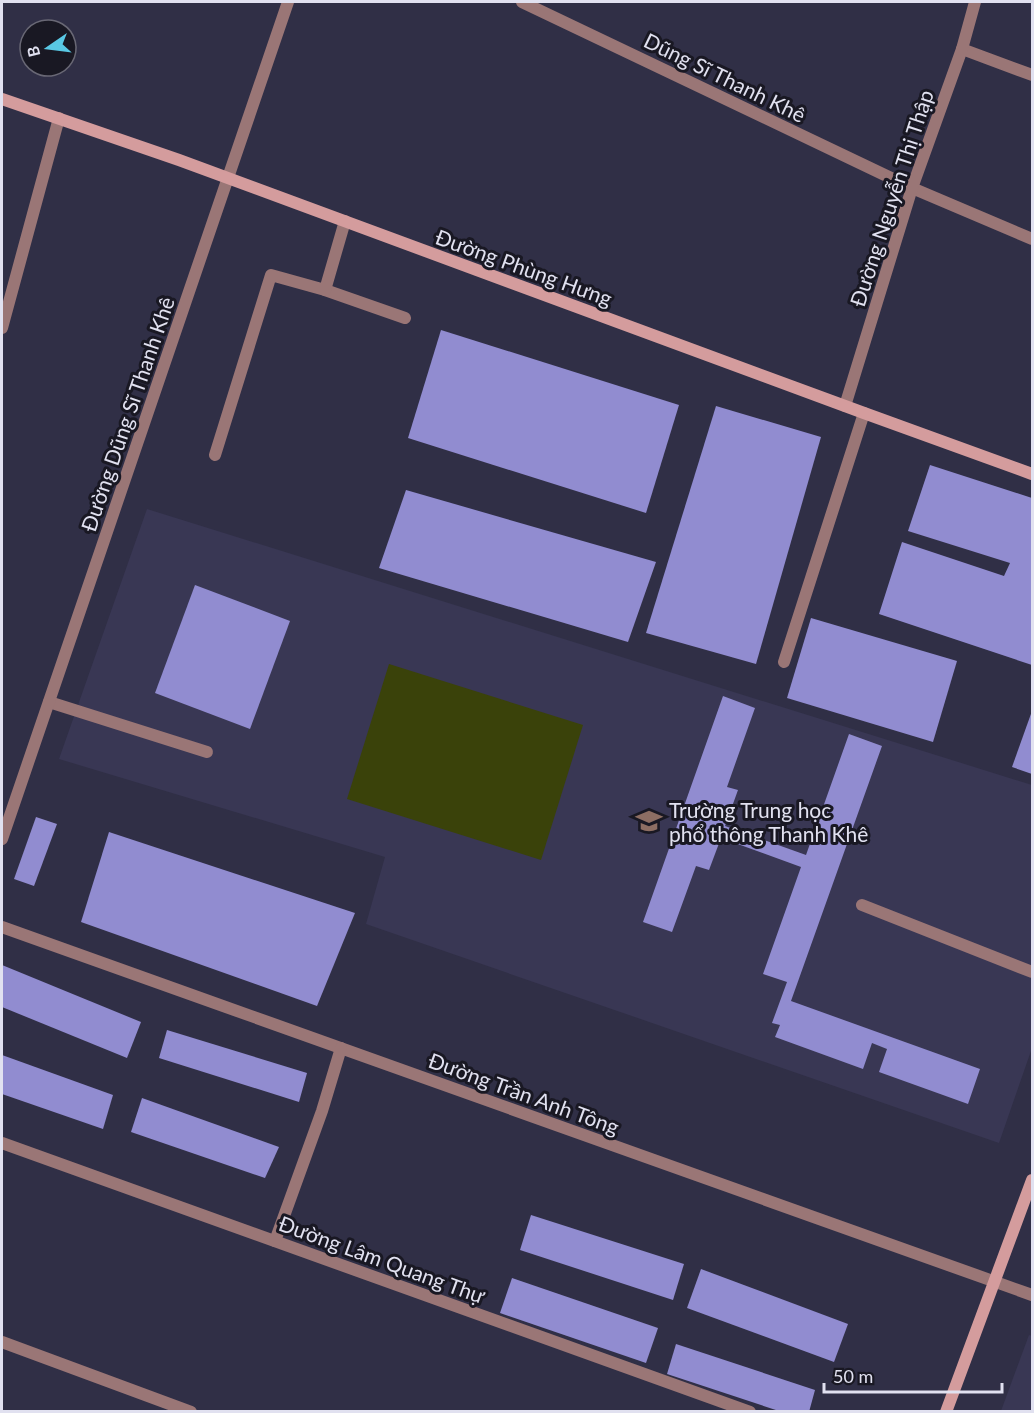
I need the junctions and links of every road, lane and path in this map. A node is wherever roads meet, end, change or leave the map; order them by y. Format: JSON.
{"nodes":[{"id":1,"x":288,"y":2,"type":"edge"},
{"id":2,"x":522,"y":2,"type":"edge"},
{"id":3,"x":975,"y":2,"type":"edge"},
{"id":4,"x":962,"y":49,"type":"junction"},
{"id":5,"x":1032,"y":75,"type":"edge"},
{"id":6,"x":2,"y":99,"type":"edge"},
{"id":7,"x":58,"y":118,"type":"junction"},
{"id":8,"x":228,"y":178,"type":"junction"},
{"id":9,"x":912,"y":188,"type":"junction"},
{"id":10,"x":345,"y":221,"type":"junction"},
{"id":11,"x":1032,"y":239,"type":"edge"},
{"id":12,"x":325,"y":290,"type":"junction"},
{"id":13,"x":405,"y":318,"type":"dead end"},
{"id":14,"x":2,"y":328,"type":"edge"},
{"id":15,"x":845,"y":406,"type":"junction"},
{"id":16,"x":864,"y":413,"type":"junction"},
{"id":17,"x":215,"y":455,"type":"dead end"},
{"id":18,"x":1032,"y":474,"type":"edge"},
{"id":19,"x":784,"y":662,"type":"dead end"},
{"id":20,"x":49,"y":702,"type":"junction"},
{"id":21,"x":207,"y":752,"type":"dead end"},
{"id":22,"x":2,"y":839,"type":"edge"},
{"id":23,"x":862,"y":905,"type":"dead end"},
{"id":24,"x":2,"y":927,"type":"edge"},
{"id":25,"x":1032,"y":972,"type":"edge"},
{"id":26,"x":341,"y":1048,"type":"junction"},
{"id":27,"x":2,"y":1143,"type":"edge"},
{"id":28,"x":1032,"y":1180,"type":"edge"},
{"id":29,"x":275,"y":1241,"type":"junction"},
{"id":30,"x":994,"y":1282,"type":"junction"},
{"id":31,"x":1032,"y":1295,"type":"edge"},
{"id":32,"x":2,"y":1342,"type":"edge"},
{"id":33,"x":191,"y":1412,"type":"edge"},
{"id":34,"x":750,"y":1412,"type":"edge"},
{"id":35,"x":946,"y":1412,"type":"edge"}],
"edges":[{"from":1,"to":8,"type":"street","name":"Đường Dũng Sĩ Thanh Khê"},
{"from":2,"to":9,"type":"street","name":"Dũng Sĩ Thanh Khê"},
{"from":3,"to":4,"type":"street","name":"Đường Nguyễn Thị Thập"},
{"from":4,"to":5,"type":"street"},
{"from":4,"to":9,"type":"street","name":"Đường Nguyễn Thị Thập"},
{"from":6,"to":7,"type":"street","name":"Đường Phùng Hưng"},
{"from":7,"to":8,"type":"street","name":"Đường Phùng Hưng"},
{"from":7,"to":14,"type":"street"},
{"from":8,"to":10,"type":"street","name":"Đường Phùng Hưng"},
{"from":8,"to":20,"type":"street","name":"Đường Dũng Sĩ Thanh Khê"},
{"from":9,"to":11,"type":"street","name":"Dũng Sĩ Thanh Khê"},
{"from":9,"to":15,"type":"street","name":"Đường Nguyễn Thị Thập"},
{"from":10,"to":12,"type":"street"},
{"from":10,"to":15,"type":"street","name":"Đường Phùng Hưng"},
{"from":12,"to":13,"type":"street"},
{"from":12,"to":17,"type":"street"},
{"from":15,"to":16,"type":"street","name":"Đường Phùng Hưng"},
{"from":16,"to":18,"type":"street","name":"Đường Phùng Hưng"},
{"from":16,"to":19,"type":"street"},
{"from":20,"to":21,"type":"street"},
{"from":20,"to":22,"type":"street","name":"Đường Dũng Sĩ Thanh Khê"},
{"from":23,"to":25,"type":"street"},
{"from":24,"to":26,"type":"street","name":"Đường Trần Anh Tông"},
{"from":26,"to":29,"type":"street"},
{"from":26,"to":30,"type":"street","name":"Đường Trần Anh Tông"},
{"from":27,"to":29,"type":"street","name":"Đường Lâm Quang Thự"},
{"from":28,"to":30,"type":"street"},
{"from":29,"to":34,"type":"street","name":"Đường Lâm Quang Thự"},
{"from":30,"to":31,"type":"street","name":"Đường Trần Anh Tông"},
{"from":30,"to":35,"type":"street"},
{"from":32,"to":33,"type":"street"}]}
